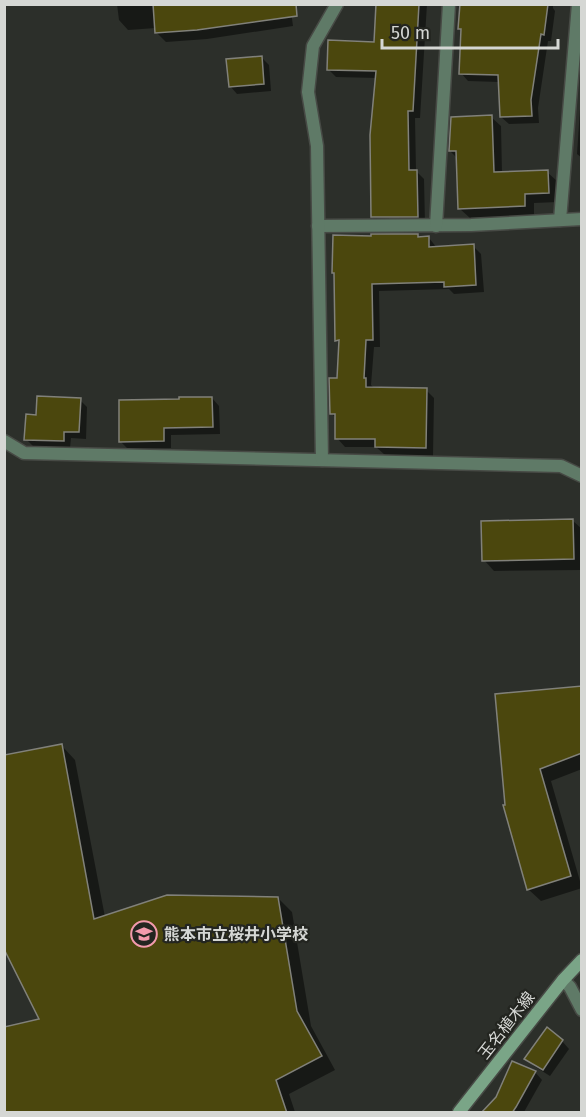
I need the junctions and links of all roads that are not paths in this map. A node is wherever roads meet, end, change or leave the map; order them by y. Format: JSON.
{"nodes":[{"id":1,"x":338,"y":4,"type":"edge"},
{"id":2,"x":450,"y":4,"type":"edge"},
{"id":3,"x":578,"y":4,"type":"edge"},
{"id":4,"x":582,"y":219,"type":"edge"},
{"id":5,"x":560,"y":220,"type":"junction"},
{"id":6,"x":318,"y":226,"type":"junction"},
{"id":7,"x":436,"y":226,"type":"junction"},
{"id":8,"x":4,"y":441,"type":"edge"},
{"id":9,"x":322,"y":460,"type":"junction"},
{"id":10,"x":582,"y":476,"type":"edge"},
{"id":11,"x":582,"y":960,"type":"edge"},
{"id":12,"x":563,"y":980,"type":"junction"},
{"id":13,"x":582,"y":1010,"type":"edge"},
{"id":14,"x":459,"y":1113,"type":"edge"}],
"edges":[{"from":1,"to":6,"type":"street"},
{"from":2,"to":7,"type":"street"},
{"from":3,"to":5,"type":"street"},
{"from":4,"to":5,"type":"street"},
{"from":5,"to":7,"type":"street"},
{"from":6,"to":7,"type":"street"},
{"from":6,"to":9,"type":"street"},
{"from":8,"to":9,"type":"street"},
{"from":9,"to":10,"type":"street"},
{"from":11,"to":12,"type":"main road","name":"玉名植木線"},
{"from":12,"to":13,"type":"street"},
{"from":12,"to":14,"type":"main road","name":"玉名植木線"}]}
